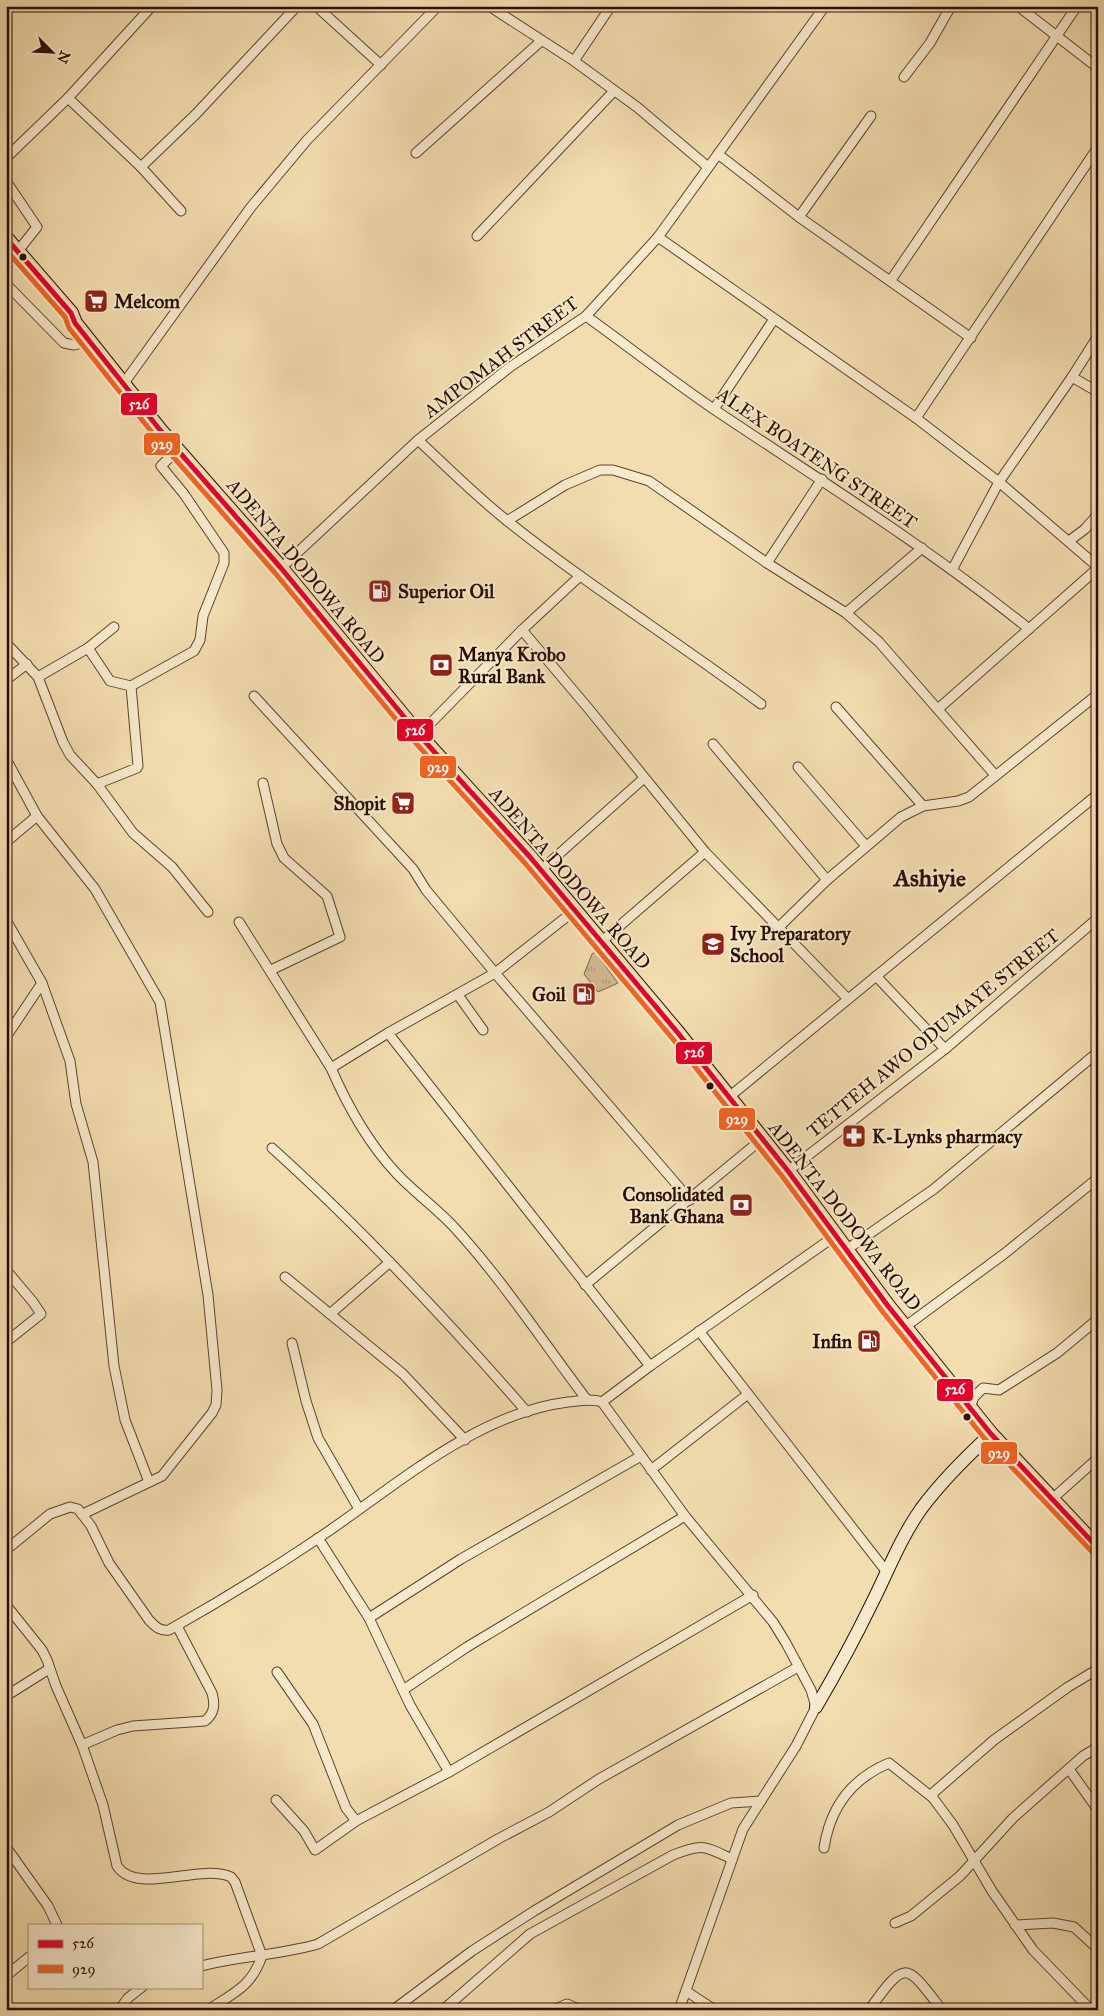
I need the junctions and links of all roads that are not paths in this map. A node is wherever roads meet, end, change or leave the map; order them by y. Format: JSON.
{"nodes":[{"id":1,"x":152,"y":6,"type":"edge"},
{"id":2,"x":297,"y":6,"type":"edge"},
{"id":3,"x":316,"y":6,"type":"edge"},
{"id":4,"x":438,"y":6,"type":"edge"},
{"id":5,"x":489,"y":6,"type":"edge"},
{"id":6,"x":611,"y":6,"type":"edge"},
{"id":7,"x":826,"y":6,"type":"edge"},
{"id":8,"x":951,"y":6,"type":"edge"},
{"id":9,"x":1018,"y":6,"type":"edge"},
{"id":10,"x":1077,"y":6,"type":"edge"},
{"id":11,"x":1058,"y":37,"type":"junction"},
{"id":12,"x":541,"y":41,"type":"junction"},
{"id":13,"x":574,"y":61,"type":"junction"},
{"id":14,"x":380,"y":65,"type":"junction"},
{"id":15,"x":1098,"y":68,"type":"edge"},
{"id":16,"x":904,"y":77,"type":"dead end"},
{"id":17,"x":614,"y":91,"type":"junction"},
{"id":18,"x":68,"y":98,"type":"junction"},
{"id":19,"x":871,"y":116,"type":"dead end"},
{"id":20,"x":1098,"y":147,"type":"edge"},
{"id":21,"x":416,"y":153,"type":"dead end"},
{"id":22,"x":718,"y":154,"type":"junction"},
{"id":23,"x":6,"y":158,"type":"edge"},
{"id":24,"x":141,"y":167,"type":"junction"},
{"id":25,"x":708,"y":167,"type":"junction"},
{"id":26,"x":6,"y":181,"type":"edge"},
{"id":27,"x":181,"y":210,"type":"dead end"},
{"id":28,"x":799,"y":218,"type":"junction"},
{"id":29,"x":477,"y":236,"type":"dead end"},
{"id":30,"x":658,"y":237,"type":"junction"},
{"id":31,"x":6,"y":238,"type":"edge"},
{"id":32,"x":18,"y":251,"type":"junction"},
{"id":33,"x":891,"y":280,"type":"junction"},
{"id":34,"x":6,"y":284,"type":"edge"},
{"id":35,"x":586,"y":316,"type":"junction"},
{"id":36,"x":774,"y":319,"type":"junction"},
{"id":37,"x":1098,"y":336,"type":"edge"},
{"id":38,"x":971,"y":338,"type":"junction"},
{"id":39,"x":91,"y":341,"type":"junction"},
{"id":40,"x":1072,"y":377,"type":"junction"},
{"id":41,"x":124,"y":383,"type":"junction"},
{"id":42,"x":1098,"y":392,"type":"edge"},
{"id":43,"x":714,"y":409,"type":"junction"},
{"id":44,"x":916,"y":418,"type":"junction"},
{"id":45,"x":418,"y":440,"type":"junction"},
{"id":46,"x":177,"y":450,"type":"junction"},
{"id":47,"x":822,"y":479,"type":"junction"},
{"id":48,"x":999,"y":482,"type":"junction"},
{"id":49,"x":1098,"y":514,"type":"edge"},
{"id":50,"x":507,"y":521,"type":"junction"},
{"id":51,"x":1069,"y":541,"type":"junction"},
{"id":52,"x":922,"y":548,"type":"junction"},
{"id":53,"x":768,"y":563,"type":"junction"},
{"id":54,"x":1098,"y":567,"type":"edge"},
{"id":55,"x":281,"y":568,"type":"junction"},
{"id":56,"x":952,"y":570,"type":"junction"},
{"id":57,"x":580,"y":576,"type":"junction"},
{"id":58,"x":846,"y":613,"type":"junction"},
{"id":59,"x":114,"y":627,"type":"dead end"},
{"id":60,"x":1029,"y":629,"type":"junction"},
{"id":61,"x":522,"y":630,"type":"junction"},
{"id":62,"x":6,"y":643,"type":"edge"},
{"id":63,"x":88,"y":648,"type":"junction"},
{"id":64,"x":27,"y":664,"type":"junction"},
{"id":65,"x":38,"y":677,"type":"junction"},
{"id":66,"x":6,"y":680,"type":"edge"},
{"id":67,"x":131,"y":686,"type":"junction"},
{"id":68,"x":1098,"y":694,"type":"edge"},
{"id":69,"x":254,"y":696,"type":"dead end"},
{"id":70,"x":761,"y":704,"type":"dead end"},
{"id":71,"x":836,"y":706,"type":"dead end"},
{"id":72,"x":938,"y":709,"type":"junction"},
{"id":73,"x":418,"y":735,"type":"junction"},
{"id":74,"x":713,"y":744,"type":"dead end"},
{"id":75,"x":6,"y":759,"type":"edge"},
{"id":76,"x":798,"y":767,"type":"dead end"},
{"id":77,"x":995,"y":775,"type":"junction"},
{"id":78,"x":643,"y":779,"type":"junction"},
{"id":79,"x":263,"y":783,"type":"dead end"},
{"id":80,"x":97,"y":784,"type":"junction"},
{"id":81,"x":1098,"y":794,"type":"edge"},
{"id":82,"x":923,"y":806,"type":"junction"},
{"id":83,"x":37,"y":816,"type":"junction"},
{"id":84,"x":6,"y":842,"type":"edge"},
{"id":85,"x":866,"y":846,"type":"junction"},
{"id":86,"x":705,"y":852,"type":"junction"},
{"id":87,"x":541,"y":870,"type":"junction"},
{"id":88,"x":827,"y":880,"type":"junction"},
{"id":89,"x":574,"y":911,"type":"junction"},
{"id":90,"x":208,"y":912,"type":"dead end"},
{"id":91,"x":1098,"y":918,"type":"edge"},
{"id":92,"x":6,"y":920,"type":"edge"},
{"id":93,"x":239,"y":922,"type":"dead end"},
{"id":94,"x":779,"y":927,"type":"junction"},
{"id":95,"x":600,"y":942,"type":"junction"},
{"id":96,"x":271,"y":970,"type":"junction"},
{"id":97,"x":495,"y":973,"type":"junction"},
{"id":98,"x":876,"y":976,"type":"junction"},
{"id":99,"x":42,"y":983,"type":"junction"},
{"id":100,"x":458,"y":995,"type":"junction"},
{"id":101,"x":848,"y":999,"type":"junction"},
{"id":102,"x":483,"y":1030,"type":"dead end"},
{"id":103,"x":388,"y":1032,"type":"junction"},
{"id":104,"x":6,"y":1037,"type":"edge"},
{"id":105,"x":945,"y":1049,"type":"junction"},
{"id":106,"x":1098,"y":1052,"type":"edge"},
{"id":107,"x":331,"y":1068,"type":"junction"},
{"id":108,"x":729,"y":1097,"type":"junction"},
{"id":109,"x":762,"y":1139,"type":"junction"},
{"id":110,"x":272,"y":1148,"type":"dead end"},
{"id":111,"x":788,"y":1172,"type":"junction"},
{"id":112,"x":1098,"y":1178,"type":"edge"},
{"id":113,"x":690,"y":1200,"type":"junction"},
{"id":114,"x":835,"y":1236,"type":"junction"},
{"id":115,"x":846,"y":1250,"type":"junction"},
{"id":116,"x":390,"y":1262,"type":"junction"},
{"id":117,"x":6,"y":1270,"type":"edge"},
{"id":118,"x":285,"y":1276,"type":"dead end"},
{"id":119,"x":585,"y":1285,"type":"junction"},
{"id":120,"x":330,"y":1314,"type":"junction"},
{"id":121,"x":1098,"y":1318,"type":"edge"},
{"id":122,"x":906,"y":1326,"type":"junction"},
{"id":123,"x":699,"y":1331,"type":"junction"},
{"id":124,"x":6,"y":1342,"type":"edge"},
{"id":125,"x":292,"y":1342,"type":"dead end"},
{"id":126,"x":650,"y":1366,"type":"junction"},
{"id":127,"x":748,"y":1394,"type":"junction"},
{"id":128,"x":587,"y":1400,"type":"junction"},
{"id":129,"x":602,"y":1402,"type":"junction"},
{"id":130,"x":970,"y":1408,"type":"junction"},
{"id":131,"x":527,"y":1412,"type":"junction"},
{"id":132,"x":991,"y":1434,"type":"junction"},
{"id":133,"x":465,"y":1440,"type":"junction"},
{"id":134,"x":640,"y":1456,"type":"junction"},
{"id":135,"x":1098,"y":1458,"type":"edge"},
{"id":136,"x":651,"y":1470,"type":"junction"},
{"id":137,"x":149,"y":1482,"type":"junction"},
{"id":138,"x":1051,"y":1500,"type":"junction"},
{"id":139,"x":359,"y":1509,"type":"junction"},
{"id":140,"x":83,"y":1514,"type":"junction"},
{"id":141,"x":685,"y":1516,"type":"junction"},
{"id":142,"x":318,"y":1538,"type":"junction"},
{"id":143,"x":1098,"y":1548,"type":"edge"},
{"id":144,"x":6,"y":1550,"type":"edge"},
{"id":145,"x":886,"y":1571,"type":"junction"},
{"id":146,"x":752,"y":1595,"type":"junction"},
{"id":147,"x":6,"y":1605,"type":"edge"},
{"id":148,"x":369,"y":1618,"type":"junction"},
{"id":149,"x":177,"y":1626,"type":"junction"},
{"id":150,"x":798,"y":1667,"type":"junction"},
{"id":151,"x":49,"y":1669,"type":"junction"},
{"id":152,"x":277,"y":1672,"type":"dead end"},
{"id":153,"x":1096,"y":1674,"type":"edge"},
{"id":154,"x":403,"y":1690,"type":"junction"},
{"id":155,"x":6,"y":1696,"type":"edge"},
{"id":156,"x":816,"y":1706,"type":"junction"},
{"id":157,"x":82,"y":1744,"type":"junction"},
{"id":158,"x":1098,"y":1747,"type":"edge"},
{"id":159,"x":1069,"y":1769,"type":"junction"},
{"id":160,"x":449,"y":1772,"type":"junction"},
{"id":161,"x":933,"y":1798,"type":"junction"},
{"id":162,"x":276,"y":1800,"type":"dead end"},
{"id":163,"x":761,"y":1800,"type":"junction"},
{"id":164,"x":1098,"y":1810,"type":"edge"},
{"id":165,"x":356,"y":1820,"type":"junction"},
{"id":166,"x":6,"y":1847,"type":"edge"},
{"id":167,"x":824,"y":1848,"type":"dead end"},
{"id":168,"x":732,"y":1859,"type":"junction"},
{"id":169,"x":975,"y":1861,"type":"junction"},
{"id":170,"x":895,"y":1923,"type":"dead end"},
{"id":171,"x":57,"y":1924,"type":"edge"},
{"id":172,"x":1016,"y":1926,"type":"junction"},
{"id":173,"x":1098,"y":1949,"type":"edge"},
{"id":174,"x":262,"y":1956,"type":"junction"},
{"id":175,"x":28,"y":1958,"type":"edge"},
{"id":176,"x":202,"y":1966,"type":"edge"},
{"id":177,"x":6,"y":1976,"type":"edge"},
{"id":178,"x":141,"y":1988,"type":"edge"},
{"id":179,"x":686,"y":1991,"type":"junction"},
{"id":180,"x":119,"y":2010,"type":"edge"},
{"id":181,"x":208,"y":2010,"type":"edge"},
{"id":182,"x":393,"y":2010,"type":"edge"},
{"id":183,"x":443,"y":2010,"type":"edge"},
{"id":184,"x":554,"y":2010,"type":"edge"},
{"id":185,"x":581,"y":2010,"type":"edge"},
{"id":186,"x":679,"y":2010,"type":"edge"},
{"id":187,"x":715,"y":2010,"type":"edge"},
{"id":188,"x":869,"y":2010,"type":"edge"},
{"id":189,"x":942,"y":2010,"type":"edge"},
{"id":190,"x":1091,"y":2010,"type":"edge"}],
"edges":[{"from":1,"to":18,"type":"street"},
{"from":2,"to":24,"type":"street"},
{"from":3,"to":14,"type":"street"},
{"from":4,"to":14,"type":"street"},
{"from":5,"to":12,"type":"street"},
{"from":6,"to":13,"type":"street"},
{"from":7,"to":22,"type":"street","name":"AMPOMAH STREET"},
{"from":8,"to":16,"type":"street"},
{"from":9,"to":11,"type":"street"},
{"from":10,"to":11,"type":"street"},
{"from":11,"to":15,"type":"street"},
{"from":11,"to":33,"type":"street"},
{"from":12,"to":13,"type":"street"},
{"from":12,"to":21,"type":"street"},
{"from":13,"to":17,"type":"street"},
{"from":14,"to":41,"type":"street"},
{"from":17,"to":25,"type":"street"},
{"from":17,"to":29,"type":"street"},
{"from":18,"to":23,"type":"street"},
{"from":18,"to":24,"type":"street"},
{"from":19,"to":28,"type":"street"},
{"from":20,"to":38,"type":"street"},
{"from":22,"to":25,"type":"street","name":"AMPOMAH STREET"},
{"from":22,"to":28,"type":"street"},
{"from":24,"to":27,"type":"street"},
{"from":25,"to":30,"type":"street","name":"AMPOMAH STREET"},
{"from":26,"to":32,"type":"street"},
{"from":28,"to":33,"type":"street"},
{"from":30,"to":35,"type":"street","name":"AMPOMAH STREET"},
{"from":30,"to":36,"type":"street"},
{"from":31,"to":32,"type":"main road","name":"ADENTA DODOWA ROAD"},
{"from":32,"to":39,"type":"main road","name":"ADENTA DODOWA ROAD"},
{"from":33,"to":38,"type":"street"},
{"from":34,"to":39,"type":"street"},
{"from":35,"to":43,"type":"street","name":"ALEX BOATENG STREET"},
{"from":35,"to":45,"type":"street","name":"AMPOMAH STREET"},
{"from":36,"to":43,"type":"street"},
{"from":36,"to":44,"type":"street"},
{"from":37,"to":40,"type":"street"},
{"from":38,"to":44,"type":"street"},
{"from":39,"to":41,"type":"main road","name":"ADENTA DODOWA ROAD"},
{"from":40,"to":42,"type":"street"},
{"from":40,"to":48,"type":"street"},
{"from":41,"to":46,"type":"main road","name":"ADENTA DODOWA ROAD"},
{"from":43,"to":47,"type":"street","name":"ALEX BOATENG STREET"},
{"from":44,"to":48,"type":"street"},
{"from":45,"to":50,"type":"street"},
{"from":45,"to":55,"type":"street","name":"AMPOMAH STREET"},
{"from":46,"to":55,"type":"main road","name":"ADENTA DODOWA ROAD"},
{"from":46,"to":67,"type":"street"},
{"from":47,"to":52,"type":"street","name":"ALEX BOATENG STREET"},
{"from":47,"to":53,"type":"street"},
{"from":48,"to":51,"type":"street"},
{"from":48,"to":56,"type":"street"},
{"from":49,"to":51,"type":"street"},
{"from":50,"to":53,"type":"street"},
{"from":50,"to":57,"type":"street"},
{"from":51,"to":54,"type":"street"},
{"from":52,"to":56,"type":"street","name":"ALEX BOATENG STREET"},
{"from":52,"to":58,"type":"street"},
{"from":53,"to":58,"type":"street"},
{"from":54,"to":60,"type":"street"},
{"from":55,"to":73,"type":"main road","name":"ADENTA DODOWA ROAD"},
{"from":56,"to":60,"type":"street","name":"ALEX BOATENG STREET"},
{"from":57,"to":61,"type":"street"},
{"from":57,"to":70,"type":"street"},
{"from":58,"to":72,"type":"street"},
{"from":59,"to":63,"type":"street"},
{"from":60,"to":72,"type":"street"},
{"from":61,"to":73,"type":"street"},
{"from":61,"to":78,"type":"street"},
{"from":62,"to":64,"type":"street"},
{"from":63,"to":65,"type":"street"},
{"from":63,"to":67,"type":"street"},
{"from":64,"to":65,"type":"street"},
{"from":64,"to":66,"type":"street"},
{"from":65,"to":80,"type":"street"},
{"from":67,"to":80,"type":"street"},
{"from":68,"to":77,"type":"street"},
{"from":69,"to":97,"type":"street"},
{"from":71,"to":82,"type":"street"},
{"from":72,"to":77,"type":"street"},
{"from":73,"to":87,"type":"main road","name":"ADENTA DODOWA ROAD"},
{"from":74,"to":88,"type":"street"},
{"from":75,"to":83,"type":"street"},
{"from":76,"to":85,"type":"street"},
{"from":77,"to":82,"type":"street"},
{"from":78,"to":86,"type":"street"},
{"from":78,"to":87,"type":"street"},
{"from":79,"to":96,"type":"street"},
{"from":80,"to":90,"type":"street"},
{"from":81,"to":98,"type":"street"},
{"from":82,"to":85,"type":"street"},
{"from":83,"to":84,"type":"street"},
{"from":83,"to":137,"type":"street"},
{"from":85,"to":88,"type":"street"},
{"from":86,"to":94,"type":"street"},
{"from":86,"to":95,"type":"street"},
{"from":87,"to":89,"type":"main road","name":"ADENTA DODOWA ROAD"},
{"from":88,"to":94,"type":"street"},
{"from":89,"to":95,"type":"main road","name":"ADENTA DODOWA ROAD"},
{"from":89,"to":97,"type":"street"},
{"from":91,"to":105,"type":"street","name":"TETTEH AWO ODUMAYE STREET"},
{"from":92,"to":99,"type":"street"},
{"from":93,"to":96,"type":"street"},
{"from":94,"to":101,"type":"street"},
{"from":95,"to":108,"type":"main road","name":"ADENTA DODOWA ROAD"},
{"from":96,"to":107,"type":"street"},
{"from":97,"to":100,"type":"street"},
{"from":97,"to":113,"type":"street"},
{"from":98,"to":101,"type":"street"},
{"from":98,"to":105,"type":"street"},
{"from":99,"to":104,"type":"street"},
{"from":99,"to":137,"type":"street"},
{"from":100,"to":102,"type":"street"},
{"from":100,"to":103,"type":"street"},
{"from":101,"to":108,"type":"street"},
{"from":103,"to":107,"type":"street"},
{"from":103,"to":119,"type":"street"},
{"from":105,"to":111,"type":"street","name":"TETTEH AWO ODUMAYE STREET"},
{"from":106,"to":115,"type":"street"},
{"from":107,"to":128,"type":"street"},
{"from":108,"to":109,"type":"main road","name":"ADENTA DODOWA ROAD"},
{"from":109,"to":111,"type":"main road","name":"ADENTA DODOWA ROAD"},
{"from":109,"to":113,"type":"street"},
{"from":110,"to":116,"type":"street"},
{"from":111,"to":114,"type":"main road","name":"ADENTA DODOWA ROAD"},
{"from":112,"to":122,"type":"street"},
{"from":113,"to":119,"type":"street"},
{"from":114,"to":115,"type":"main road","name":"ADENTA DODOWA ROAD"},
{"from":114,"to":123,"type":"street"},
{"from":115,"to":122,"type":"main road","name":"ADENTA DODOWA ROAD"},
{"from":116,"to":120,"type":"street"},
{"from":116,"to":131,"type":"street"},
{"from":117,"to":124,"type":"street"},
{"from":118,"to":120,"type":"street"},
{"from":119,"to":126,"type":"street"},
{"from":120,"to":133,"type":"street"},
{"from":121,"to":130,"type":"street"},
{"from":122,"to":130,"type":"main road","name":"ADENTA DODOWA ROAD"},
{"from":123,"to":126,"type":"street"},
{"from":123,"to":127,"type":"street"},
{"from":125,"to":139,"type":"street"},
{"from":126,"to":129,"type":"street"},
{"from":127,"to":136,"type":"street"},
{"from":127,"to":145,"type":"street"},
{"from":128,"to":129,"type":"street"},
{"from":128,"to":131,"type":"street"},
{"from":129,"to":134,"type":"street"},
{"from":130,"to":132,"type":"main road","name":"ADENTA DODOWA ROAD"},
{"from":131,"to":133,"type":"street"},
{"from":132,"to":138,"type":"main road","name":"ADENTA DODOWA ROAD"},
{"from":132,"to":145,"type":"street"},
{"from":133,"to":139,"type":"street"},
{"from":134,"to":136,"type":"street"},
{"from":134,"to":148,"type":"street"},
{"from":135,"to":138,"type":"street"},
{"from":136,"to":141,"type":"street"},
{"from":137,"to":140,"type":"street"},
{"from":138,"to":143,"type":"main road","name":"ADENTA DODOWA ROAD"},
{"from":139,"to":142,"type":"street"},
{"from":140,"to":144,"type":"street"},
{"from":140,"to":149,"type":"street"},
{"from":141,"to":146,"type":"street"},
{"from":141,"to":154,"type":"street"},
{"from":142,"to":148,"type":"street"},
{"from":142,"to":149,"type":"street"},
{"from":145,"to":156,"type":"street"},
{"from":146,"to":150,"type":"street"},
{"from":146,"to":160,"type":"street"},
{"from":147,"to":151,"type":"street"},
{"from":148,"to":154,"type":"street"},
{"from":149,"to":157,"type":"street"},
{"from":150,"to":156,"type":"street"},
{"from":150,"to":174,"type":"street"},
{"from":151,"to":155,"type":"street"},
{"from":151,"to":157,"type":"street"},
{"from":152,"to":165,"type":"street"},
{"from":153,"to":161,"type":"street"},
{"from":154,"to":160,"type":"street"},
{"from":156,"to":163,"type":"street"},
{"from":157,"to":174,"type":"street"},
{"from":158,"to":159,"type":"street"},
{"from":159,"to":164,"type":"street"},
{"from":159,"to":169,"type":"street"},
{"from":160,"to":165,"type":"street"},
{"from":161,"to":167,"type":"street"},
{"from":161,"to":169,"type":"street"},
{"from":162,"to":165,"type":"street"},
{"from":163,"to":168,"type":"street"},
{"from":163,"to":182,"type":"street"},
{"from":166,"to":171,"type":"street"},
{"from":168,"to":179,"type":"street"},
{"from":168,"to":183,"type":"street"},
{"from":169,"to":170,"type":"street"},
{"from":169,"to":172,"type":"street"},
{"from":172,"to":173,"type":"street"},
{"from":172,"to":190,"type":"street"},
{"from":174,"to":176,"type":"street"},
{"from":174,"to":181,"type":"street"},
{"from":175,"to":177,"type":"street"},
{"from":178,"to":180,"type":"street"},
{"from":179,"to":186,"type":"street"},
{"from":179,"to":187,"type":"street"},
{"from":184,"to":185,"type":"street"},
{"from":188,"to":189,"type":"street"}]}
